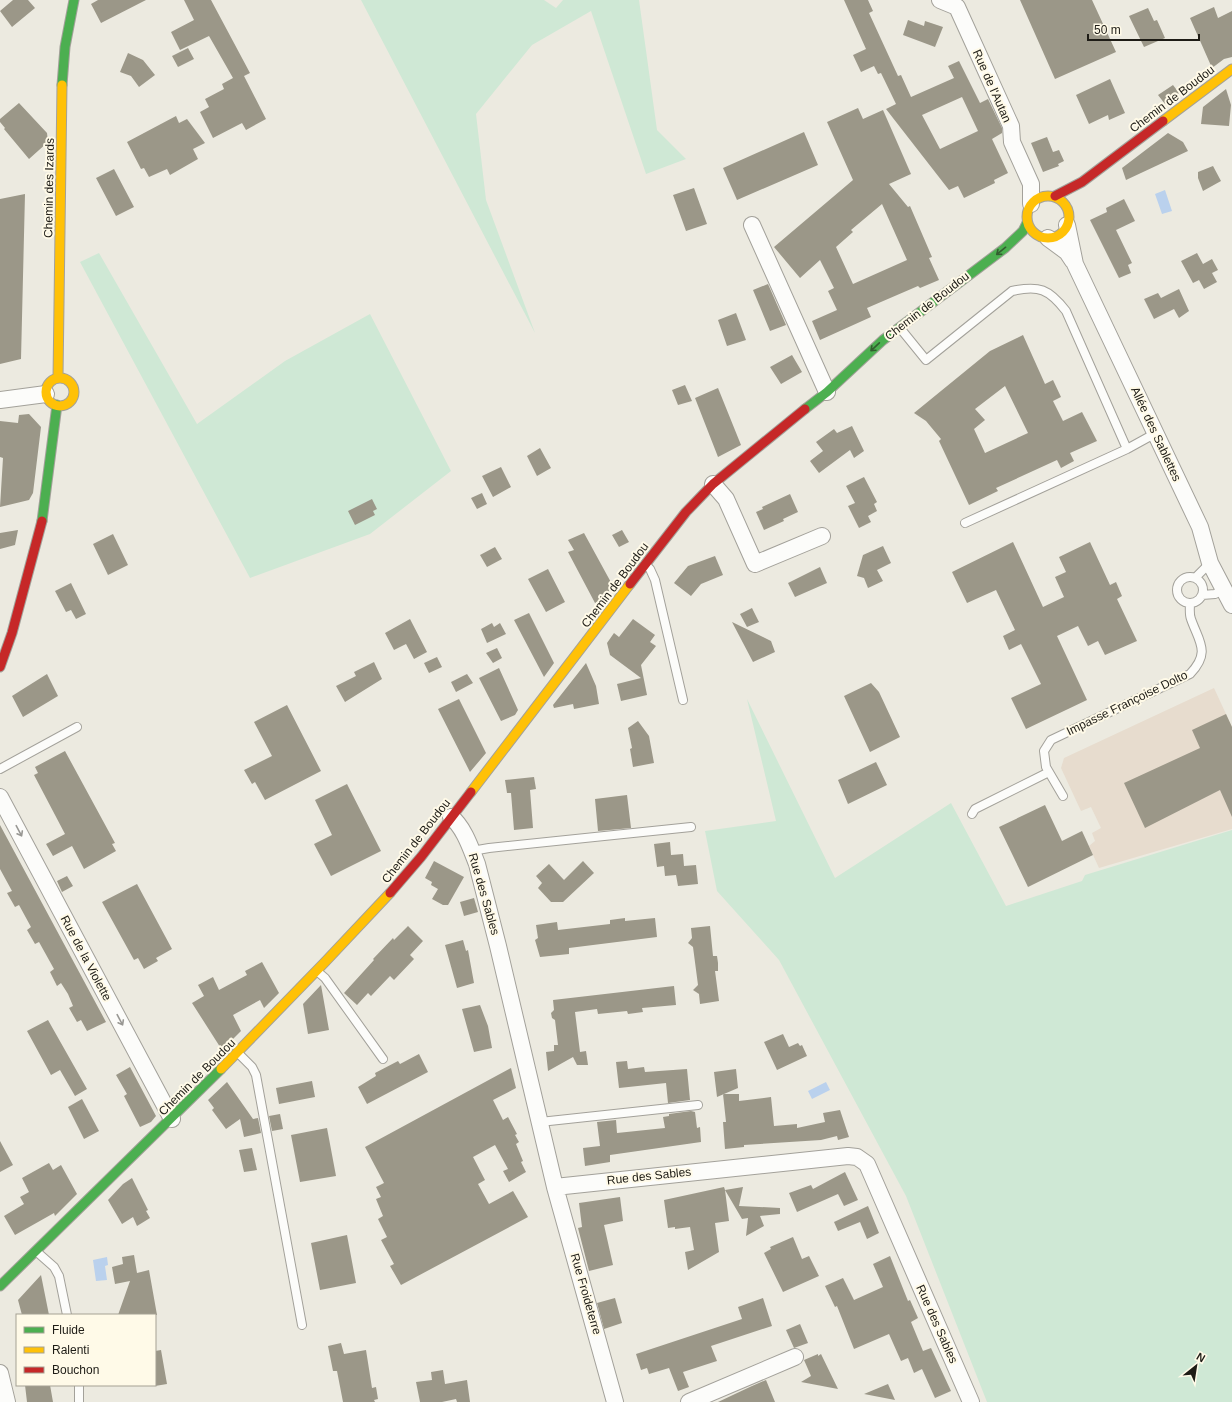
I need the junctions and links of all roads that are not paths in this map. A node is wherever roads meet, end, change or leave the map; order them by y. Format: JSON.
{"nodes":[{"id":1,"x":74,"y":0,"type":"edge"},
{"id":2,"x":940,"y":0,"type":"edge"},
{"id":3,"x":1232,"y":69,"type":"edge"},
{"id":4,"x":1090,"y":178,"type":"junction"},
{"id":5,"x":1031,"y":184,"type":"junction"},
{"id":6,"x":1082,"y":191,"type":"dead end"},
{"id":7,"x":1051,"y":196,"type":"junction"},
{"id":8,"x":1031,"y":204,"type":"junction"},
{"id":9,"x":1074,"y":204,"type":"dead end"},
{"id":10,"x":1068,"y":220,"type":"junction"},
{"id":11,"x":1027,"y":223,"type":"junction"},
{"id":12,"x":752,"y":225,"type":"dead end"},
{"id":13,"x":1044,"y":237,"type":"junction"},
{"id":14,"x":1028,"y":242,"type":"dead end"},
{"id":15,"x":1019,"y":248,"type":"dead end"},
{"id":16,"x":1075,"y":264,"type":"junction"},
{"id":17,"x":998,"y":266,"type":"dead end"},
{"id":18,"x":900,"y":327,"type":"junction"},
{"id":19,"x":873,"y":363,"type":"dead end"},
{"id":20,"x":58,"y":378,"type":"junction"},
{"id":21,"x":827,"y":392,"type":"junction"},
{"id":22,"x":0,"y":400,"type":"edge"},
{"id":23,"x":51,"y":400,"type":"junction"},
{"id":24,"x":1156,"y":433,"type":"junction"},
{"id":25,"x":1127,"y":449,"type":"junction"},
{"id":26,"x":714,"y":484,"type":"junction"},
{"id":27,"x":965,"y":523,"type":"dead end"},
{"id":28,"x":822,"y":536,"type":"dead end"},
{"id":29,"x":1210,"y":563,"type":"junction"},
{"id":30,"x":645,"y":564,"type":"junction"},
{"id":31,"x":1195,"y":578,"type":"junction"},
{"id":32,"x":1224,"y":590,"type":"junction"},
{"id":33,"x":1202,"y":595,"type":"junction"},
{"id":34,"x":1190,"y":602,"type":"junction"},
{"id":35,"x":1232,"y":605,"type":"edge"},
{"id":36,"x":0,"y":667,"type":"edge"},
{"id":37,"x":683,"y":700,"type":"dead end"},
{"id":38,"x":77,"y":727,"type":"dead end"},
{"id":39,"x":0,"y":769,"type":"edge"},
{"id":40,"x":1049,"y":772,"type":"junction"},
{"id":41,"x":1063,"y":796,"type":"dead end"},
{"id":42,"x":0,"y":797,"type":"edge"},
{"id":43,"x":972,"y":814,"type":"dead end"},
{"id":44,"x":451,"y":817,"type":"junction"},
{"id":45,"x":691,"y":827,"type":"dead end"},
{"id":46,"x":472,"y":851,"type":"junction"},
{"id":47,"x":318,"y":971,"type":"junction"},
{"id":48,"x":237,"y":1053,"type":"junction"},
{"id":49,"x":383,"y":1059,"type":"dead end"},
{"id":50,"x":698,"y":1105,"type":"dead end"},
{"id":51,"x":172,"y":1119,"type":"junction"},
{"id":52,"x":540,"y":1122,"type":"junction"},
{"id":53,"x":555,"y":1186,"type":"junction"},
{"id":54,"x":36,"y":1251,"type":"junction"},
{"id":55,"x":0,"y":1286,"type":"edge"},
{"id":56,"x":67,"y":1314,"type":"edge"},
{"id":57,"x":302,"y":1325,"type":"dead end"},
{"id":58,"x":795,"y":1357,"type":"dead end"},
{"id":59,"x":0,"y":1373,"type":"edge"},
{"id":60,"x":79,"y":1386,"type":"edge"},
{"id":61,"x":7,"y":1402,"type":"edge"},
{"id":62,"x":79,"y":1402,"type":"edge"},
{"id":63,"x":615,"y":1402,"type":"edge"},
{"id":64,"x":689,"y":1402,"type":"edge"},
{"id":65,"x":972,"y":1402,"type":"edge"}],
"edges":[{"from":1,"to":20,"type":"street","name":"Chemin des Izards"},
{"from":2,"to":5,"type":"street","name":"Rue de l'Autan"},
{"from":3,"to":4,"type":"street","name":"Chemin de Boudou"},
{"from":4,"to":6,"type":"street","name":"Chemin de Boudou"},
{"from":4,"to":7,"type":"street","name":"Chemin de Boudou"},
{"from":5,"to":7,"type":"street"},
{"from":5,"to":8,"type":"street","name":"Rue de l'Autan"},
{"from":7,"to":8,"type":"street"},
{"from":7,"to":10,"type":"street"},
{"from":8,"to":11,"type":"street"},
{"from":9,"to":10,"type":"street"},
{"from":10,"to":13,"type":"street"},
{"from":10,"to":16,"type":"street","name":"Allée des Sablettes"},
{"from":11,"to":13,"type":"street"},
{"from":11,"to":18,"type":"street","name":"Chemin de Boudou","one_way":true},
{"from":12,"to":21,"type":"street"},
{"from":13,"to":14,"type":"street"},
{"from":13,"to":16,"type":"street","name":"Allée des Sablettes"},
{"from":15,"to":17,"type":"street"},
{"from":16,"to":24,"type":"street","name":"Allée des Sablettes"},
{"from":18,"to":21,"type":"street","name":"Chemin de Boudou","one_way":true},
{"from":18,"to":25,"type":"lane"},
{"from":19,"to":21,"type":"street","name":"Chemin de Boudou"},
{"from":20,"to":23,"type":"street"},
{"from":20,"to":23,"type":"street"},
{"from":21,"to":26,"type":"street","name":"Chemin de Boudou"},
{"from":22,"to":23,"type":"street"},
{"from":23,"to":36,"type":"street"},
{"from":24,"to":25,"type":"lane"},
{"from":24,"to":29,"type":"street","name":"Allée des Sablettes"},
{"from":25,"to":27,"type":"lane"},
{"from":26,"to":28,"type":"street"},
{"from":26,"to":30,"type":"street","name":"Chemin de Boudou"},
{"from":29,"to":31,"type":"lane"},
{"from":29,"to":32,"type":"street","name":"Allée des Sablettes"},
{"from":30,"to":37,"type":"lane"},
{"from":30,"to":44,"type":"street","name":"Chemin de Boudou"},
{"from":31,"to":33,"type":"lane"},
{"from":31,"to":34,"type":"lane"},
{"from":32,"to":33,"type":"lane"},
{"from":32,"to":35,"type":"street","name":"Allée des Sablettes"},
{"from":33,"to":34,"type":"lane"},
{"from":34,"to":40,"type":"lane","name":"Impasse Françoise Dolto"},
{"from":38,"to":39,"type":"lane"},
{"from":40,"to":41,"type":"lane","name":"Impasse Françoise Dolto"},
{"from":40,"to":43,"type":"lane"},
{"from":42,"to":51,"type":"street","name":"Rue de la Violette","one_way":true},
{"from":44,"to":46,"type":"street","name":"Rue des Sables"},
{"from":44,"to":47,"type":"street","name":"Chemin de Boudou"},
{"from":45,"to":46,"type":"lane"},
{"from":46,"to":52,"type":"street","name":"Rue des Sables"},
{"from":47,"to":48,"type":"street","name":"Chemin de Boudou"},
{"from":47,"to":49,"type":"lane"},
{"from":48,"to":51,"type":"street","name":"Chemin de Boudou"},
{"from":48,"to":57,"type":"lane"},
{"from":50,"to":52,"type":"lane"},
{"from":51,"to":54,"type":"street","name":"Chemin de Boudou"},
{"from":52,"to":53,"type":"street","name":"Rue des Sables"},
{"from":53,"to":63,"type":"street","name":"Rue Froideterre"},
{"from":53,"to":65,"type":"street","name":"Rue des Sables"},
{"from":54,"to":55,"type":"street","name":"Chemin de Boudou"},
{"from":54,"to":56,"type":"lane"},
{"from":58,"to":64,"type":"street"},
{"from":59,"to":61,"type":"street"},
{"from":60,"to":62,"type":"lane"}]}
